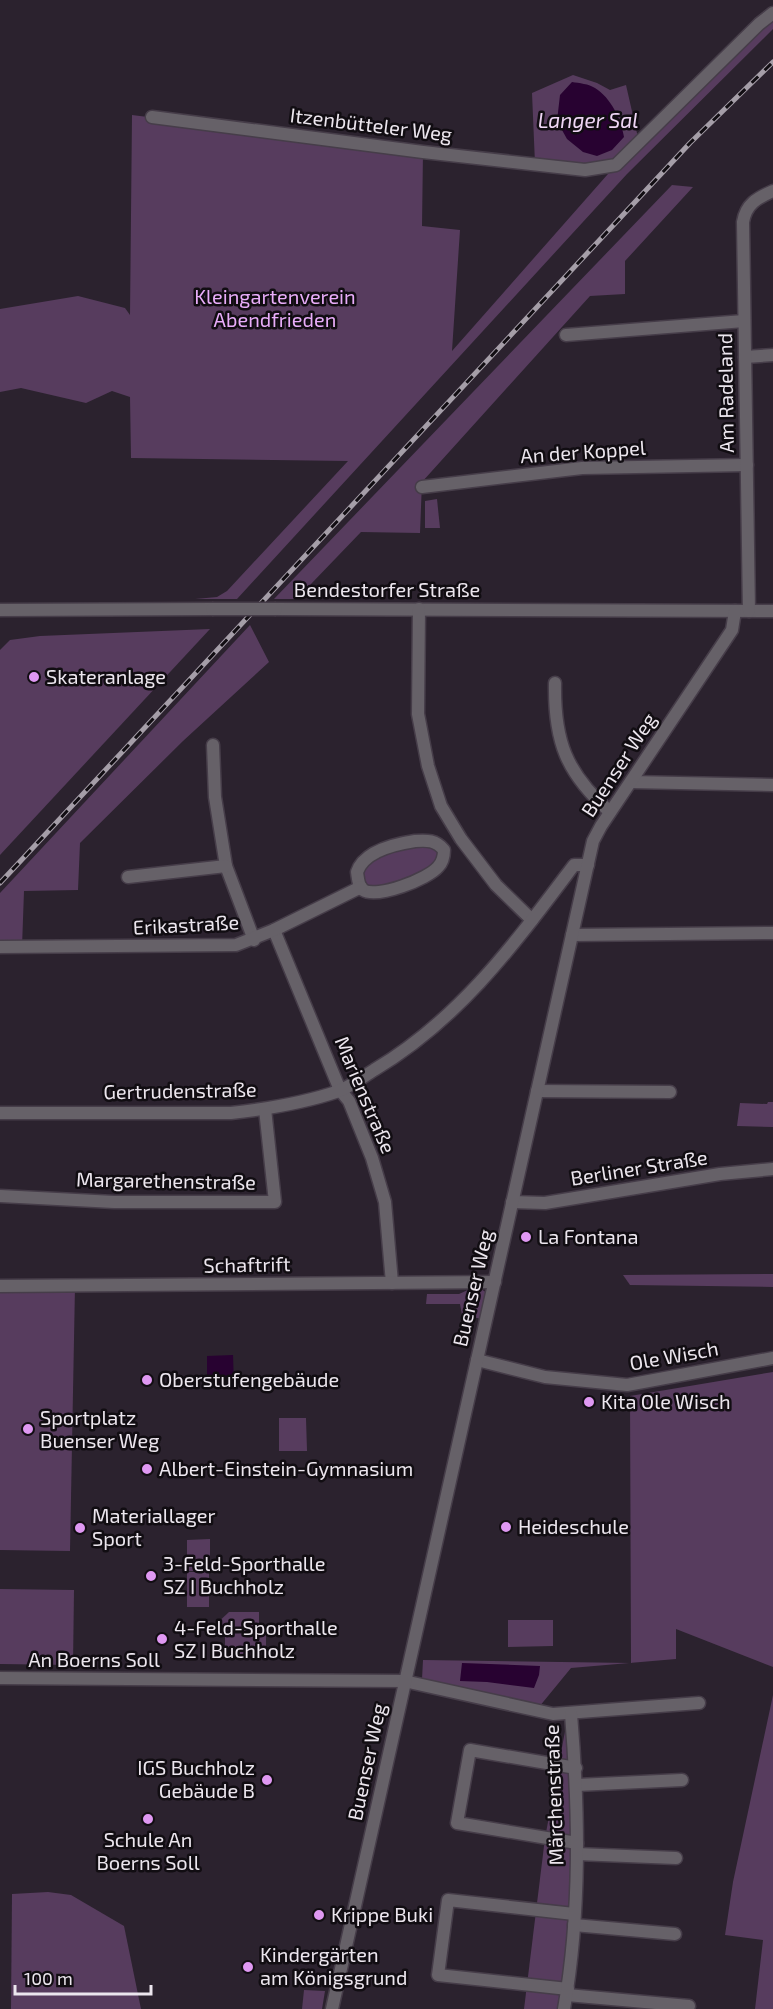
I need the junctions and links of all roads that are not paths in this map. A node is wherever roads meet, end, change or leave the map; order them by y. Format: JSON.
{"nodes":[{"id":1,"x":773,"y":13,"type":"edge"},
{"id":2,"x":152,"y":117,"type":"dead end"},
{"id":3,"x":773,"y":191,"type":"edge"},
{"id":4,"x":744,"y":321,"type":"junction"},
{"id":5,"x":566,"y":335,"type":"dead end"},
{"id":6,"x":773,"y":355,"type":"edge"},
{"id":7,"x":745,"y":357,"type":"junction"},
{"id":8,"x":747,"y":465,"type":"junction"},
{"id":9,"x":422,"y":487,"type":"dead end"},
{"id":10,"x":419,"y":609,"type":"junction"},
{"id":11,"x":0,"y":610,"type":"edge"},
{"id":12,"x":773,"y":610,"type":"edge"},
{"id":13,"x":735,"y":611,"type":"junction"},
{"id":14,"x":749,"y":611,"type":"junction"},
{"id":15,"x":555,"y":683,"type":"dead end"},
{"id":16,"x":213,"y":745,"type":"dead end"},
{"id":17,"x":630,"y":782,"type":"junction"},
{"id":18,"x":773,"y":785,"type":"edge"},
{"id":19,"x":610,"y":812,"type":"junction"},
{"id":20,"x":461,"y":839,"type":"junction"},
{"id":21,"x":444,"y":850,"type":"junction"},
{"id":22,"x":588,"y":865,"type":"junction"},
{"id":23,"x":225,"y":866,"type":"junction"},
{"id":24,"x":128,"y":877,"type":"dead end"},
{"id":25,"x":360,"y":887,"type":"junction"},
{"id":26,"x":532,"y":920,"type":"junction"},
{"id":27,"x":274,"y":930,"type":"junction"},
{"id":28,"x":773,"y":933,"type":"edge"},
{"id":29,"x":572,"y":935,"type":"junction"},
{"id":30,"x":254,"y":940,"type":"junction"},
{"id":31,"x":0,"y":947,"type":"edge"},
{"id":32,"x":340,"y":1090,"type":"junction"},
{"id":33,"x":537,"y":1091,"type":"junction"},
{"id":34,"x":670,"y":1092,"type":"dead end"},
{"id":35,"x":265,"y":1109,"type":"junction"},
{"id":36,"x":0,"y":1113,"type":"edge"},
{"id":37,"x":773,"y":1169,"type":"edge"},
{"id":38,"x":0,"y":1196,"type":"edge"},
{"id":39,"x":512,"y":1202,"type":"junction"},
{"id":40,"x":495,"y":1282,"type":"junction"},
{"id":41,"x":392,"y":1283,"type":"junction"},
{"id":42,"x":0,"y":1286,"type":"edge"},
{"id":43,"x":773,"y":1358,"type":"edge"},
{"id":44,"x":477,"y":1360,"type":"junction"},
{"id":45,"x":0,"y":1678,"type":"edge"},
{"id":46,"x":404,"y":1681,"type":"junction"},
{"id":47,"x":699,"y":1703,"type":"dead end"},
{"id":48,"x":571,"y":1714,"type":"junction"},
{"id":49,"x":576,"y":1768,"type":"junction"},
{"id":50,"x":682,"y":1780,"type":"dead end"},
{"id":51,"x":577,"y":1785,"type":"junction"},
{"id":52,"x":577,"y":1849,"type":"junction"},
{"id":53,"x":676,"y":1858,"type":"dead end"},
{"id":54,"x":574,"y":1920,"type":"junction"},
{"id":55,"x":675,"y":1934,"type":"dead end"},
{"id":56,"x":567,"y":1992,"type":"junction"},
{"id":57,"x":689,"y":2006,"type":"dead end"},
{"id":58,"x":332,"y":2009,"type":"edge"},
{"id":59,"x":564,"y":2009,"type":"edge"}],
"edges":[{"from":1,"to":2,"type":"street","name":"Itzenbütteler Weg"},
{"from":3,"to":4,"type":"street","name":"Am Radeland"},
{"from":4,"to":5,"type":"street"},
{"from":4,"to":7,"type":"street","name":"Am Radeland"},
{"from":6,"to":7,"type":"street"},
{"from":7,"to":8,"type":"street","name":"Am Radeland"},
{"from":8,"to":9,"type":"street","name":"An der Koppel"},
{"from":8,"to":14,"type":"street","name":"Am Radeland"},
{"from":10,"to":11,"type":"street","name":"Bendestorfer Straße","bridge":true},
{"from":10,"to":13,"type":"street","name":"Bendestorfer Straße"},
{"from":10,"to":20,"type":"street"},
{"from":12,"to":14,"type":"street","name":"Bendestorfer Straße"},
{"from":13,"to":14,"type":"street","name":"Bendestorfer Straße"},
{"from":13,"to":17,"type":"street","name":"Buenser Weg"},
{"from":15,"to":19,"type":"street"},
{"from":16,"to":23,"type":"street"},
{"from":17,"to":18,"type":"street"},
{"from":17,"to":19,"type":"street","name":"Buenser Weg"},
{"from":19,"to":22,"type":"street","name":"Buenser Weg"},
{"from":20,"to":21,"type":"street"},
{"from":20,"to":26,"type":"street"},
{"from":21,"to":25,"type":"street"},
{"from":21,"to":25,"type":"street"},
{"from":22,"to":26,"type":"street","name":"Gertrudenstraße"},
{"from":22,"to":29,"type":"street","name":"Buenser Weg"},
{"from":23,"to":24,"type":"street"},
{"from":23,"to":30,"type":"street"},
{"from":25,"to":27,"type":"street","name":"Erikastraße"},
{"from":26,"to":32,"type":"street","name":"Gertrudenstraße"},
{"from":27,"to":30,"type":"street","name":"Erikastraße"},
{"from":27,"to":32,"type":"street","name":"Marienstraße"},
{"from":28,"to":29,"type":"street"},
{"from":29,"to":33,"type":"street","name":"Buenser Weg"},
{"from":30,"to":31,"type":"street","name":"Erikastraße"},
{"from":32,"to":35,"type":"street","name":"Gertrudenstraße"},
{"from":32,"to":41,"type":"street","name":"Marienstraße"},
{"from":33,"to":34,"type":"street"},
{"from":33,"to":39,"type":"street","name":"Buenser Weg"},
{"from":35,"to":36,"type":"street","name":"Gertrudenstraße"},
{"from":35,"to":38,"type":"street","name":"Margarethenstraße"},
{"from":37,"to":39,"type":"street","name":"Berliner Straße"},
{"from":39,"to":40,"type":"street","name":"Buenser Weg"},
{"from":40,"to":41,"type":"street","name":"Schaftrift"},
{"from":40,"to":44,"type":"street","name":"Buenser Weg"},
{"from":41,"to":42,"type":"street","name":"Schaftrift"},
{"from":43,"to":44,"type":"street","name":"Ole Wisch"},
{"from":44,"to":46,"type":"street","name":"Buenser Weg"},
{"from":45,"to":46,"type":"street","name":"An Boerns Soll"},
{"from":46,"to":48,"type":"street","name":"Märchenstraße"},
{"from":46,"to":58,"type":"street","name":"Buenser Weg"},
{"from":47,"to":48,"type":"street"},
{"from":48,"to":49,"type":"street","name":"Märchenstraße"},
{"from":49,"to":51,"type":"street","name":"Märchenstraße"},
{"from":49,"to":52,"type":"street"},
{"from":50,"to":51,"type":"street"},
{"from":51,"to":52,"type":"street","name":"Märchenstraße"},
{"from":52,"to":53,"type":"street"},
{"from":52,"to":54,"type":"street","name":"Märchenstraße"},
{"from":54,"to":55,"type":"street"},
{"from":54,"to":56,"type":"street","name":"Märchenstraße"},
{"from":54,"to":56,"type":"street"},
{"from":56,"to":57,"type":"street"},
{"from":56,"to":59,"type":"street","name":"Märchenstraße"}]}
